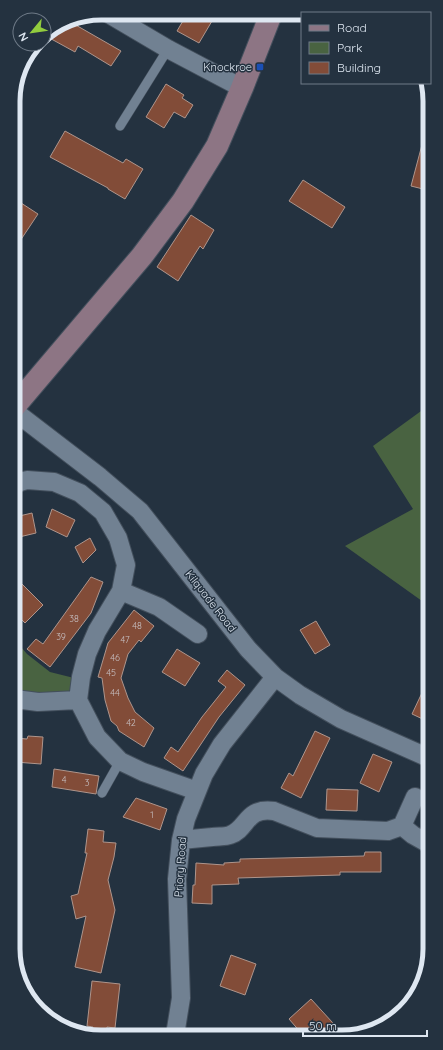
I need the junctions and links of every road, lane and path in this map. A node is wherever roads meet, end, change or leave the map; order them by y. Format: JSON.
{"nodes":[{"id":1,"x":119,"y":20,"type":"edge"},
{"id":2,"x":269,"y":20,"type":"edge"},
{"id":3,"x":168,"y":49,"type":"junction"},
{"id":4,"x":242,"y":88,"type":"junction"},
{"id":5,"x":120,"y":126,"type":"dead end"},
{"id":6,"x":20,"y":400,"type":"edge"},
{"id":7,"x":20,"y":416,"type":"edge"},
{"id":8,"x":20,"y":482,"type":"edge"},
{"id":9,"x":121,"y":591,"type":"junction"},
{"id":10,"x":198,"y":634,"type":"dead end"},
{"id":11,"x":275,"y":677,"type":"junction"},
{"id":12,"x":20,"y":700,"type":"edge"},
{"id":13,"x":78,"y":700,"type":"junction"},
{"id":14,"x":423,"y":755,"type":"edge"},
{"id":15,"x":120,"y":760,"type":"junction"},
{"id":16,"x":102,"y":792,"type":"dead end"},
{"id":17,"x":197,"y":792,"type":"junction"},
{"id":18,"x":415,"y":797,"type":"dead end"},
{"id":19,"x":402,"y":826,"type":"junction"},
{"id":20,"x":181,"y":840,"type":"junction"},
{"id":21,"x":423,"y":840,"type":"edge"},
{"id":22,"x":176,"y":1030,"type":"edge"}],
"edges":[{"from":1,"to":3,"type":"street"},
{"from":2,"to":4,"type":"main road"},
{"from":3,"to":4,"type":"street"},
{"from":3,"to":5,"type":"lane"},
{"from":4,"to":6,"type":"main road"},
{"from":7,"to":11,"type":"street","name":"Kilquade Road"},
{"from":8,"to":9,"type":"street"},
{"from":9,"to":10,"type":"street"},
{"from":9,"to":13,"type":"street"},
{"from":11,"to":14,"type":"street","name":"Kilquade Road"},
{"from":11,"to":17,"type":"street","name":"Priory Road"},
{"from":12,"to":13,"type":"street"},
{"from":13,"to":15,"type":"street"},
{"from":15,"to":16,"type":"lane"},
{"from":15,"to":17,"type":"street"},
{"from":17,"to":20,"type":"street","name":"Priory Road"},
{"from":18,"to":19,"type":"street"},
{"from":19,"to":20,"type":"street"},
{"from":19,"to":21,"type":"street"},
{"from":20,"to":22,"type":"street","name":"Priory Road"}]}
